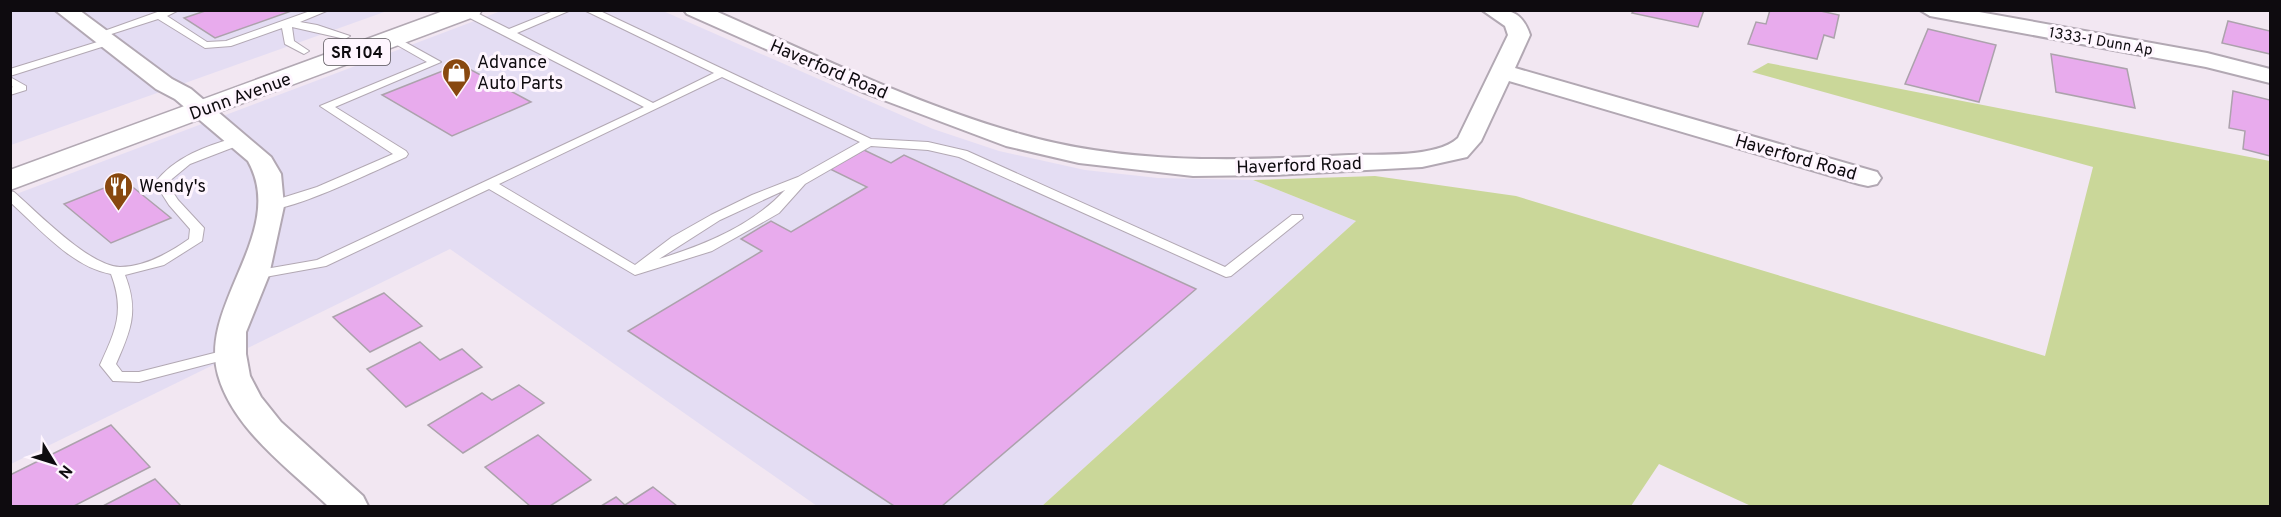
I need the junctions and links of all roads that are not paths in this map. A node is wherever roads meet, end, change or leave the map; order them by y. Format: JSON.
{"nodes":[{"id":1,"x":66,"y":10,"type":"edge"},
{"id":2,"x":174,"y":10,"type":"edge"},
{"id":3,"x":324,"y":10,"type":"edge"},
{"id":4,"x":416,"y":10,"type":"edge"},
{"id":5,"x":566,"y":10,"type":"edge"},
{"id":6,"x":589,"y":10,"type":"edge"},
{"id":7,"x":694,"y":10,"type":"edge"},
{"id":8,"x":1492,"y":10,"type":"edge"},
{"id":9,"x":1930,"y":10,"type":"edge"},
{"id":10,"x":468,"y":11,"type":"edge"},
{"id":11,"x":159,"y":15,"type":"junction"},
{"id":12,"x":286,"y":23,"type":"junction"},
{"id":13,"x":509,"y":33,"type":"junction"},
{"id":14,"x":345,"y":36,"type":"junction"},
{"id":15,"x":103,"y":38,"type":"junction"},
{"id":16,"x":394,"y":39,"type":"junction"},
{"id":17,"x":304,"y":51,"type":"junction"},
{"id":18,"x":1502,"y":72,"type":"junction"},
{"id":19,"x":10,"y":73,"type":"edge"},
{"id":20,"x":722,"y":73,"type":"junction"},
{"id":21,"x":2271,"y":76,"type":"edge"},
{"id":22,"x":10,"y":80,"type":"edge"},
{"id":23,"x":10,"y":92,"type":"edge"},
{"id":24,"x":192,"y":102,"type":"junction"},
{"id":25,"x":652,"y":107,"type":"junction"},
{"id":26,"x":238,"y":141,"type":"junction"},
{"id":27,"x":869,"y":142,"type":"junction"},
{"id":28,"x":10,"y":158,"type":"edge"},
{"id":29,"x":1868,"y":178,"type":"dead end"},
{"id":30,"x":10,"y":181,"type":"edge"},
{"id":31,"x":801,"y":181,"type":"junction"},
{"id":32,"x":490,"y":184,"type":"junction"},
{"id":33,"x":10,"y":195,"type":"edge"},
{"id":34,"x":271,"y":206,"type":"junction"},
{"id":35,"x":1297,"y":218,"type":"dead end"},
{"id":36,"x":117,"y":271,"type":"junction"},
{"id":37,"x":635,"y":271,"type":"junction"},
{"id":38,"x":254,"y":275,"type":"junction"},
{"id":39,"x":230,"y":354,"type":"junction"},
{"id":40,"x":350,"y":507,"type":"edge"}],
"edges":[{"from":1,"to":15,"type":"street"},
{"from":2,"to":11,"type":"lane"},
{"from":3,"to":12,"type":"lane"},
{"from":4,"to":14,"type":"main road","name":"Dunn Avenue","number":"SR 104"},
{"from":5,"to":13,"type":"lane"},
{"from":6,"to":20,"type":"lane"},
{"from":7,"to":18,"type":"street","name":"Haverford Road"},
{"from":8,"to":18,"type":"street"},
{"from":9,"to":21,"type":"street","name":"1333-1 Dunn Ap"},
{"from":10,"to":13,"type":"lane"},
{"from":10,"to":16,"type":"main road","name":"Dunn Avenue","number":"SR 104"},
{"from":11,"to":12,"type":"lane"},
{"from":11,"to":15,"type":"lane"},
{"from":12,"to":14,"type":"lane"},
{"from":12,"to":17,"type":"lane"},
{"from":13,"to":25,"type":"lane"},
{"from":14,"to":17,"type":"main road","name":"Dunn Avenue","number":"SR 104"},
{"from":15,"to":19,"type":"lane"},
{"from":15,"to":24,"type":"street"},
{"from":16,"to":24,"type":"main road","name":"Dunn Avenue","number":"SR 104"},
{"from":16,"to":34,"type":"lane"},
{"from":17,"to":24,"type":"main road","name":"Dunn Avenue","number":"SR 104"},
{"from":18,"to":29,"type":"street","name":"Haverford Road"},
{"from":20,"to":25,"type":"lane"},
{"from":20,"to":27,"type":"lane"},
{"from":22,"to":23,"type":"lane"},
{"from":24,"to":26,"type":"street"},
{"from":24,"to":28,"type":"main road","name":"Dunn Avenue","number":"SR 104"},
{"from":24,"to":30,"type":"main road","name":"Dunn Avenue","number":"SR 104"},
{"from":25,"to":32,"type":"lane"},
{"from":26,"to":34,"type":"street"},
{"from":26,"to":36,"type":"lane"},
{"from":27,"to":31,"type":"lane"},
{"from":27,"to":35,"type":"lane"},
{"from":31,"to":37,"type":"lane"},
{"from":31,"to":37,"type":"lane"},
{"from":32,"to":37,"type":"lane"},
{"from":32,"to":38,"type":"lane"},
{"from":33,"to":36,"type":"lane"},
{"from":34,"to":38,"type":"street"},
{"from":36,"to":39,"type":"lane"},
{"from":38,"to":39,"type":"street"},
{"from":39,"to":40,"type":"street"}]}
